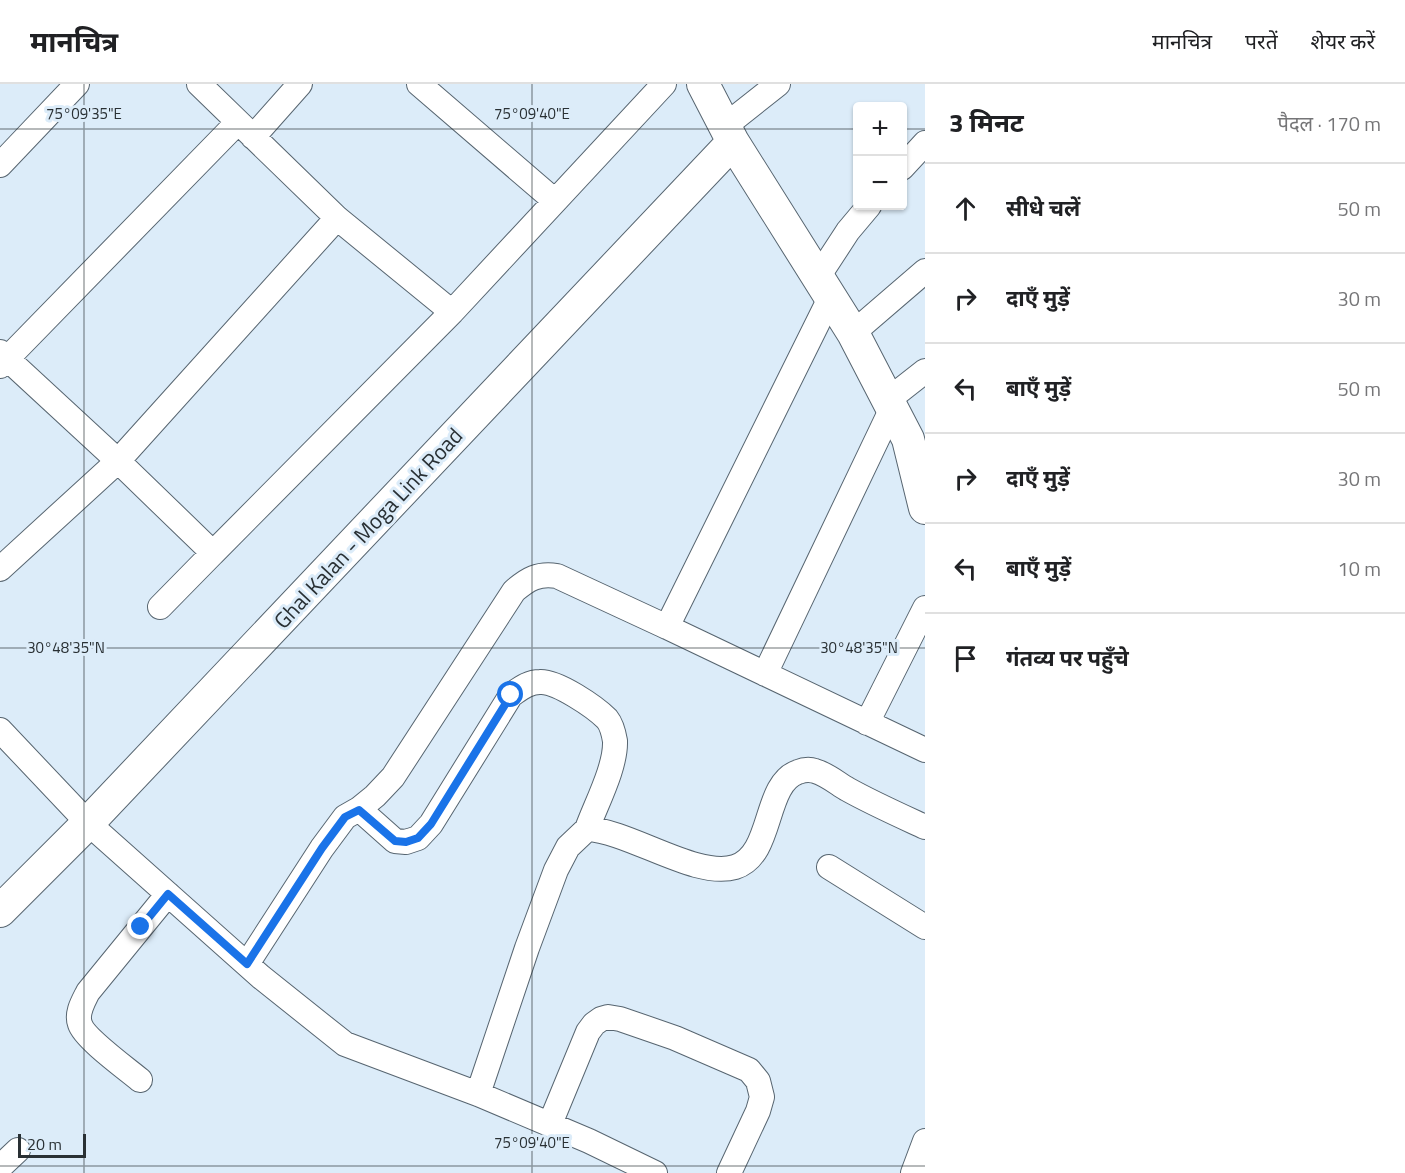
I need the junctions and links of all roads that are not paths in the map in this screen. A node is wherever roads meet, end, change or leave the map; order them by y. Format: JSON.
{"nodes":[{"id":1,"x":77,"y":84,"type":"edge"},
{"id":2,"x":199,"y":84,"type":"edge"},
{"id":3,"x":300,"y":84,"type":"edge"},
{"id":4,"x":419,"y":84,"type":"edge"},
{"id":5,"x":664,"y":84,"type":"edge"},
{"id":6,"x":704,"y":84,"type":"edge"},
{"id":7,"x":778,"y":84,"type":"edge"},
{"id":8,"x":245,"y":130,"type":"junction"},
{"id":9,"x":729,"y":134,"type":"junction"},
{"id":10,"x":925,"y":143,"type":"edge"},
{"id":11,"x":907,"y":163,"type":"edge"},
{"id":12,"x":0,"y":165,"type":"edge"},
{"id":13,"x":555,"y":201,"type":"junction"},
{"id":14,"x":866,"y":210,"type":"edge"},
{"id":15,"x":337,"y":218,"type":"junction"},
{"id":16,"x":925,"y":271,"type":"edge"},
{"id":17,"x":824,"y":287,"type":"junction"},
{"id":18,"x":452,"y":312,"type":"junction"},
{"id":19,"x":854,"y":333,"type":"junction"},
{"id":20,"x":2,"y":359,"type":"edge"},
{"id":21,"x":925,"y":371,"type":"edge"},
{"id":22,"x":890,"y":404,"type":"junction"},
{"id":23,"x":118,"y":461,"type":"junction"},
{"id":24,"x":924,"y":500,"type":"edge"},
{"id":25,"x":213,"y":553,"type":"junction"},
{"id":26,"x":0,"y":569,"type":"edge"},
{"id":27,"x":160,"y":608,"type":"dead end"},
{"id":28,"x":925,"y":608,"type":"edge"},
{"id":29,"x":666,"y":627,"type":"junction"},
{"id":30,"x":765,"y":674,"type":"junction"},
{"id":31,"x":867,"y":723,"type":"junction"},
{"id":32,"x":0,"y":730,"type":"edge"},
{"id":33,"x":925,"y":750,"type":"edge"},
{"id":34,"x":359,"y":810,"type":"junction"},
{"id":35,"x":88,"y":823,"type":"junction"},
{"id":36,"x":925,"y":827,"type":"edge"},
{"id":37,"x":587,"y":829,"type":"junction"},
{"id":38,"x":829,"y":867,"type":"dead end"},
{"id":39,"x":168,"y":894,"type":"junction"},
{"id":40,"x":0,"y":911,"type":"edge"},
{"id":41,"x":925,"y":927,"type":"edge"},
{"id":42,"x":247,"y":964,"type":"junction"},
{"id":43,"x":140,"y":1080,"type":"dead end"},
{"id":44,"x":478,"y":1094,"type":"junction"},
{"id":45,"x":549,"y":1124,"type":"junction"},
{"id":46,"x":925,"y":1141,"type":"edge"},
{"id":47,"x":18,"y":1150,"type":"dead end"},
{"id":48,"x":0,"y":1167,"type":"edge"},
{"id":49,"x":655,"y":1173,"type":"edge"},
{"id":50,"x":729,"y":1173,"type":"edge"},
{"id":51,"x":913,"y":1173,"type":"edge"}],
"edges":[{"from":1,"to":12,"type":"street"},
{"from":2,"to":8,"type":"street"},
{"from":3,"to":8,"type":"street"},
{"from":4,"to":13,"type":"street"},
{"from":5,"to":13,"type":"street"},
{"from":6,"to":9,"type":"street"},
{"from":7,"to":9,"type":"street"},
{"from":8,"to":15,"type":"street"},
{"from":8,"to":20,"type":"street"},
{"from":9,"to":17,"type":"street"},
{"from":9,"to":35,"type":"street","name":"Ghal Kalan - Moga Link Road"},
{"from":10,"to":11,"type":"street"},
{"from":13,"to":18,"type":"street"},
{"from":14,"to":17,"type":"street"},
{"from":15,"to":18,"type":"street"},
{"from":15,"to":23,"type":"street"},
{"from":16,"to":19,"type":"street"},
{"from":17,"to":19,"type":"street"},
{"from":17,"to":29,"type":"street"},
{"from":18,"to":25,"type":"street"},
{"from":19,"to":22,"type":"street"},
{"from":20,"to":23,"type":"street"},
{"from":21,"to":22,"type":"street"},
{"from":22,"to":24,"type":"street"},
{"from":22,"to":30,"type":"street"},
{"from":23,"to":25,"type":"street"},
{"from":23,"to":26,"type":"street"},
{"from":25,"to":27,"type":"street"},
{"from":28,"to":31,"type":"street"},
{"from":29,"to":30,"type":"street"},
{"from":29,"to":34,"type":"street"},
{"from":30,"to":31,"type":"street"},
{"from":31,"to":33,"type":"street"},
{"from":32,"to":35,"type":"street"},
{"from":34,"to":37,"type":"street"},
{"from":34,"to":42,"type":"street"},
{"from":35,"to":39,"type":"street"},
{"from":35,"to":40,"type":"street","name":"Ghal Kalan - Moga Link Road"},
{"from":36,"to":37,"type":"street"},
{"from":37,"to":44,"type":"street"},
{"from":38,"to":41,"type":"street"},
{"from":39,"to":42,"type":"street"},
{"from":39,"to":43,"type":"street"},
{"from":42,"to":44,"type":"street"},
{"from":44,"to":45,"type":"street"},
{"from":45,"to":49,"type":"street"},
{"from":45,"to":50,"type":"street"},
{"from":46,"to":51,"type":"street"},
{"from":47,"to":48,"type":"street"}]}
